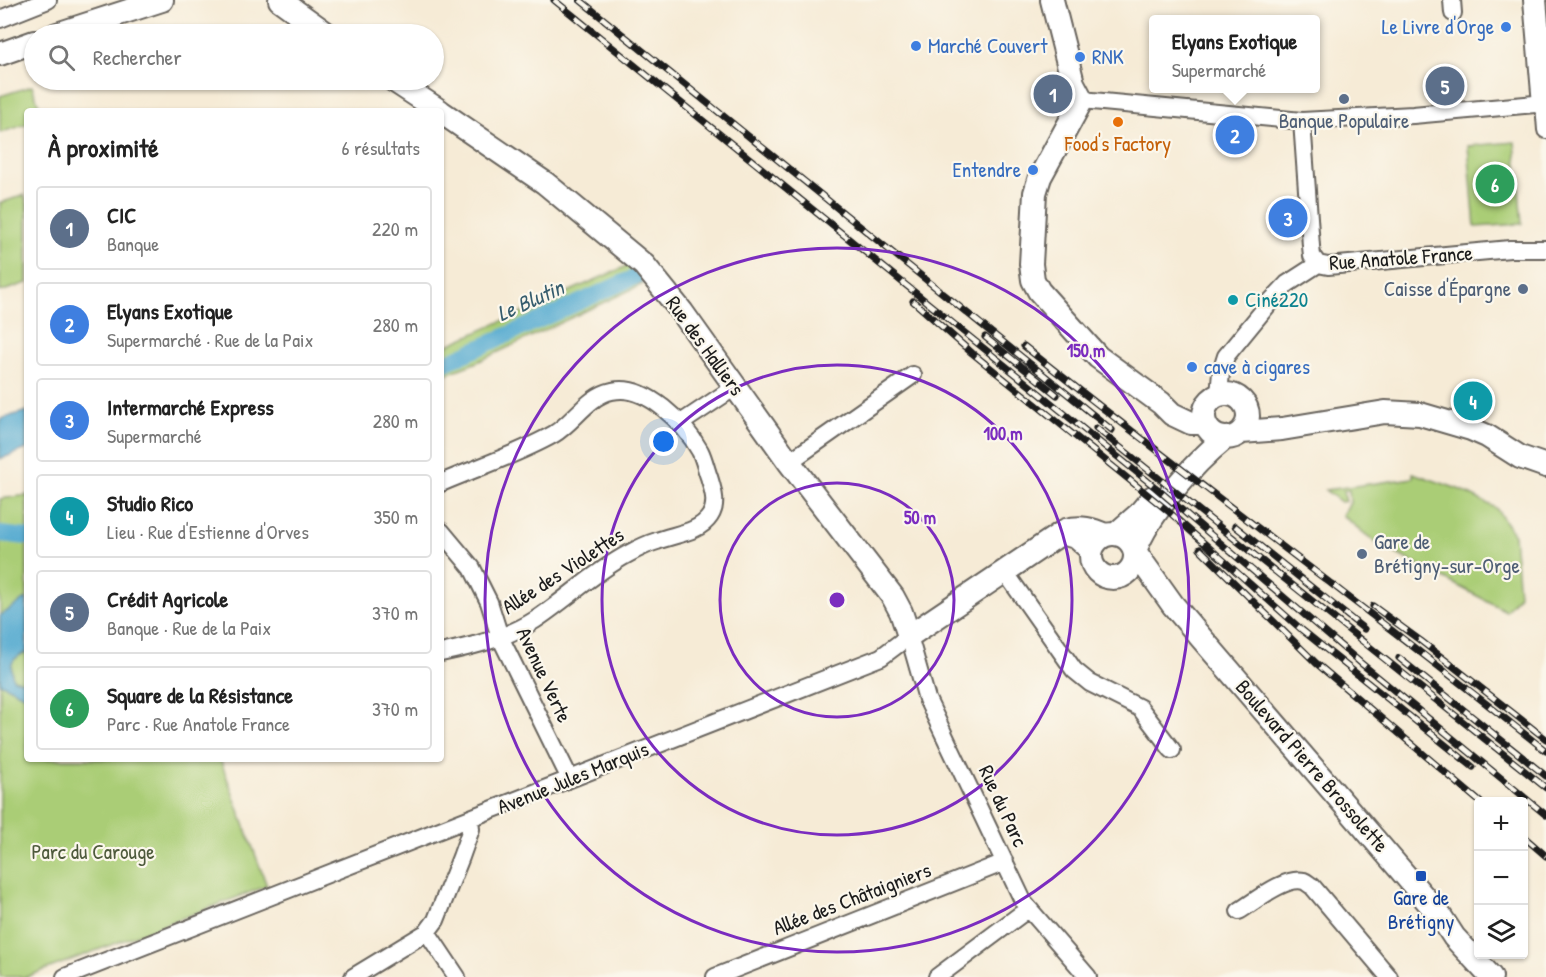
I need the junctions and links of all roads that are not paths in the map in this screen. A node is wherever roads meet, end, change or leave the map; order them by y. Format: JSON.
{"nodes":[{"id":1,"x":48,"y":0,"type":"edge"},
{"id":2,"x":162,"y":0,"type":"edge"},
{"id":3,"x":280,"y":0,"type":"edge"},
{"id":4,"x":1052,"y":0,"type":"edge"},
{"id":5,"x":1535,"y":0,"type":"edge"},
{"id":6,"x":0,"y":19,"type":"edge"},
{"id":7,"x":88,"y":24,"type":"edge"},
{"id":8,"x":313,"y":24,"type":"edge"},
{"id":9,"x":24,"y":46,"type":"edge"},
{"id":10,"x":0,"y":54,"type":"edge"},
{"id":11,"x":408,"y":90,"type":"edge"},
{"id":12,"x":1082,"y":100,"type":"junction"},
{"id":13,"x":1545,"y":104,"type":"edge"},
{"id":14,"x":435,"y":108,"type":"edge"},
{"id":15,"x":444,"y":114,"type":"edge"},
{"id":16,"x":1302,"y":122,"type":"junction"},
{"id":17,"x":1546,"y":130,"type":"edge"},
{"id":18,"x":1546,"y":249,"type":"edge"},
{"id":19,"x":1318,"y":264,"type":"junction"},
{"id":20,"x":914,"y":375,"type":"dead end"},
{"id":21,"x":735,"y":387,"type":"junction"},
{"id":22,"x":1209,"y":412,"type":"junction"},
{"id":23,"x":681,"y":423,"type":"junction"},
{"id":24,"x":1233,"y":435,"type":"junction"},
{"id":25,"x":789,"y":462,"type":"junction"},
{"id":26,"x":1546,"y":466,"type":"edge"},
{"id":27,"x":444,"y":482,"type":"edge"},
{"id":28,"x":1059,"y":534,"type":"junction"},
{"id":29,"x":1110,"y":534,"type":"junction"},
{"id":30,"x":444,"y":535,"type":"edge"},
{"id":31,"x":1135,"y":552,"type":"junction"},
{"id":32,"x":1091,"y":554,"type":"junction"},
{"id":33,"x":1005,"y":572,"type":"junction"},
{"id":34,"x":909,"y":636,"type":"junction"},
{"id":35,"x":500,"y":637,"type":"junction"},
{"id":36,"x":444,"y":652,"type":"edge"},
{"id":37,"x":1172,"y":750,"type":"dead end"},
{"id":38,"x":570,"y":779,"type":"junction"},
{"id":39,"x":470,"y":819,"type":"junction"},
{"id":40,"x":1005,"y":862,"type":"junction"},
{"id":41,"x":1028,"y":909,"type":"junction"},
{"id":42,"x":1239,"y":911,"type":"dead end"},
{"id":43,"x":427,"y":932,"type":"junction"},
{"id":44,"x":1487,"y":976,"type":"edge"},
{"id":45,"x":65,"y":977,"type":"edge"},
{"id":46,"x":353,"y":977,"type":"edge"},
{"id":47,"x":456,"y":977,"type":"edge"},
{"id":48,"x":715,"y":977,"type":"edge"},
{"id":49,"x":937,"y":977,"type":"edge"},
{"id":50,"x":1088,"y":977,"type":"edge"},
{"id":51,"x":1389,"y":977,"type":"edge"}],
"edges":[{"from":1,"to":6,"type":"street"},
{"from":2,"to":7,"type":"main road"},
{"from":3,"to":8,"type":"main road"},
{"from":4,"to":12,"type":"main road"},
{"from":5,"to":13,"type":"main road"},
{"from":9,"to":10,"type":"main road"},
{"from":11,"to":14,"type":"main road","name":"Rue des Halliers"},
{"from":12,"to":16,"type":"street"},
{"from":12,"to":22,"type":"main road"},
{"from":13,"to":16,"type":"street"},
{"from":13,"to":17,"type":"street"},
{"from":15,"to":21,"type":"main road","name":"Rue des Halliers"},
{"from":16,"to":19,"type":"street"},
{"from":18,"to":19,"type":"street","name":"Rue Anatole France"},
{"from":19,"to":22,"type":"street","name":"Rue Anatole France"},
{"from":20,"to":25,"type":"street"},
{"from":21,"to":23,"type":"street"},
{"from":21,"to":25,"type":"main road","name":"Rue des Halliers"},
{"from":22,"to":24,"type":"main road"},
{"from":22,"to":24,"type":"main road"},
{"from":22,"to":29,"type":"main road","name":"Rue Anatole France"},
{"from":23,"to":27,"type":"street"},
{"from":23,"to":35,"type":"street","name":"Allée des Violettes"},
{"from":24,"to":26,"type":"main road"},
{"from":24,"to":31,"type":"main road"},
{"from":25,"to":34,"type":"main road","name":"Rue des Halliers"},
{"from":28,"to":29,"type":"main road","name":"Avenue Jules Marquis"},
{"from":28,"to":32,"type":"street"},
{"from":28,"to":33,"type":"main road","name":"Avenue Jules Marquis"},
{"from":29,"to":31,"type":"main road"},
{"from":29,"to":32,"type":"main road"},
{"from":30,"to":35,"type":"street","name":"Avenue Verte"},
{"from":31,"to":32,"type":"main road"},
{"from":31,"to":44,"type":"main road","name":"Boulevard Pierre Brossolette"},
{"from":33,"to":34,"type":"main road","name":"Avenue Jules Marquis"},
{"from":33,"to":37,"type":"street"},
{"from":34,"to":38,"type":"street","name":"Avenue Jules Marquis"},
{"from":34,"to":40,"type":"street","name":"Rue du Parc"},
{"from":35,"to":36,"type":"street","name":"Allée des Violettes"},
{"from":35,"to":38,"type":"street","name":"Avenue Verte"},
{"from":38,"to":39,"type":"street","name":"Avenue Jules Marquis"},
{"from":39,"to":43,"type":"street"},
{"from":39,"to":45,"type":"street","name":"Avenue Jules Marquis"},
{"from":40,"to":41,"type":"street","name":"Rue du Parc"},
{"from":40,"to":48,"type":"street","name":"Allée des Châtaigniers"},
{"from":41,"to":49,"type":"street"},
{"from":41,"to":50,"type":"street","name":"Rue du Parc"},
{"from":42,"to":51,"type":"street"},
{"from":43,"to":46,"type":"street"},
{"from":43,"to":47,"type":"street"}]}
